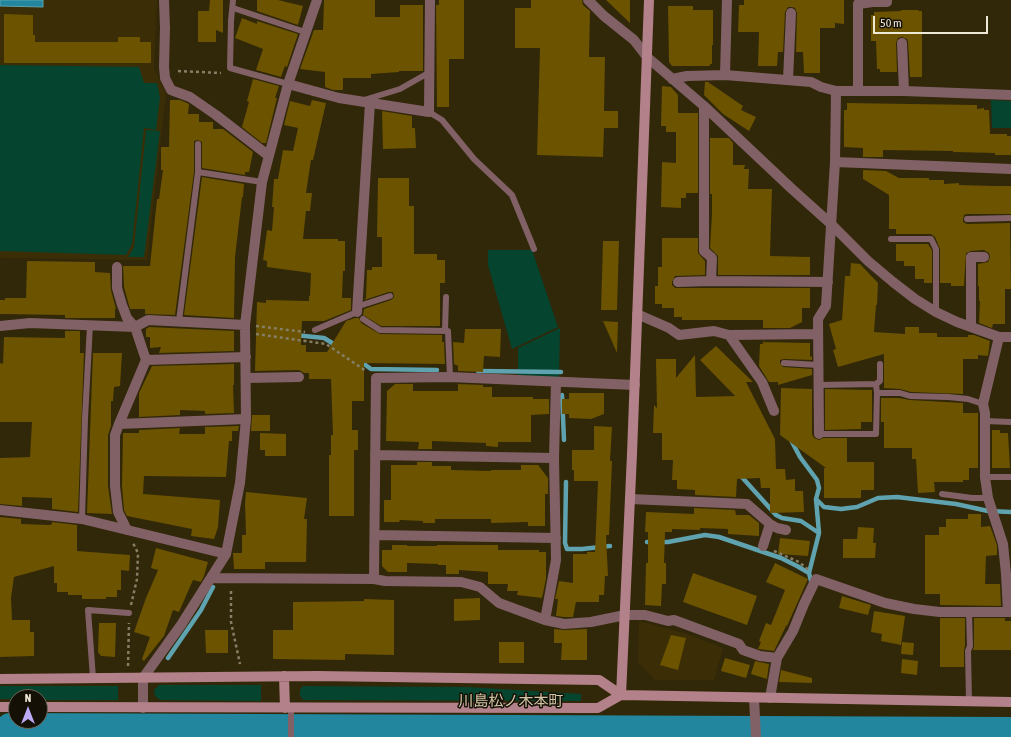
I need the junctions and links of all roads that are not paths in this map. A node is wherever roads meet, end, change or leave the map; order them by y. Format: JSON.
{"nodes":[{"id":1,"x":164,"y":0,"type":"edge"},
{"id":2,"x":233,"y":0,"type":"edge"},
{"id":3,"x":317,"y":0,"type":"edge"},
{"id":4,"x":430,"y":0,"type":"edge"},
{"id":5,"x":588,"y":0,"type":"edge"},
{"id":6,"x":649,"y":0,"type":"edge"},
{"id":7,"x":727,"y":0,"type":"edge"},
{"id":8,"x":887,"y":0,"type":"edge"},
{"id":9,"x":233,"y":8,"type":"junction"},
{"id":10,"x":792,"y":13,"type":"dead end"},
{"id":11,"x":305,"y":32,"type":"junction"},
{"id":12,"x":902,"y":43,"type":"dead end"},
{"id":13,"x":647,"y":57,"type":"junction"},
{"id":14,"x":430,"y":72,"type":"junction"},
{"id":15,"x":725,"y":75,"type":"junction"},
{"id":16,"x":672,"y":79,"type":"junction"},
{"id":17,"x":788,"y":80,"type":"junction"},
{"id":18,"x":288,"y":84,"type":"junction"},
{"id":19,"x":858,"y":90,"type":"junction"},
{"id":20,"x":836,"y":91,"type":"junction"},
{"id":21,"x":904,"y":91,"type":"junction"},
{"id":22,"x":1011,"y":95,"type":"edge"},
{"id":23,"x":365,"y":102,"type":"junction"},
{"id":24,"x":704,"y":106,"type":"junction"},
{"id":25,"x":429,"y":112,"type":"junction"},
{"id":26,"x":198,"y":144,"type":"dead end"},
{"id":27,"x":269,"y":156,"type":"junction"},
{"id":28,"x":835,"y":162,"type":"junction"},
{"id":29,"x":1011,"y":169,"type":"edge"},
{"id":30,"x":198,"y":172,"type":"junction"},
{"id":31,"x":262,"y":182,"type":"junction"},
{"id":32,"x":1011,"y":218,"type":"edge"},
{"id":33,"x":967,"y":219,"type":"dead end"},
{"id":34,"x":831,"y":224,"type":"junction"},
{"id":35,"x":891,"y":239,"type":"dead end"},
{"id":36,"x":534,"y":249,"type":"dead end"},
{"id":37,"x":984,"y":258,"type":"dead end"},
{"id":38,"x":117,"y":267,"type":"dead end"},
{"id":39,"x":711,"y":281,"type":"junction"},
{"id":40,"x":678,"y":282,"type":"dead end"},
{"id":41,"x":828,"y":282,"type":"junction"},
{"id":42,"x":390,"y":296,"type":"dead end"},
{"id":43,"x":446,"y":297,"type":"dead end"},
{"id":44,"x":360,"y":312,"type":"junction"},
{"id":45,"x":936,"y":312,"type":"junction"},
{"id":46,"x":637,"y":314,"type":"junction"},
{"id":47,"x":179,"y":321,"type":"junction"},
{"id":48,"x":90,"y":325,"type":"junction"},
{"id":49,"x":0,"y":326,"type":"edge"},
{"id":50,"x":135,"y":326,"type":"junction"},
{"id":51,"x":971,"y":327,"type":"junction"},
{"id":52,"x":245,"y":329,"type":"junction"},
{"id":53,"x":315,"y":330,"type":"road end"},
{"id":54,"x":445,"y":331,"type":"junction"},
{"id":55,"x":818,"y":334,"type":"junction"},
{"id":56,"x":729,"y":335,"type":"junction"},
{"id":57,"x":999,"y":337,"type":"junction"},
{"id":58,"x":1011,"y":338,"type":"edge"},
{"id":59,"x":246,"y":357,"type":"junction"},
{"id":60,"x":146,"y":360,"type":"junction"},
{"id":61,"x":784,"y":363,"type":"dead end"},
{"id":62,"x":880,"y":364,"type":"dead end"},
{"id":63,"x":818,"y":365,"type":"junction"},
{"id":64,"x":299,"y":377,"type":"dead end"},
{"id":65,"x":246,"y":378,"type":"junction"},
{"id":66,"x":450,"y":378,"type":"junction"},
{"id":67,"x":556,"y":382,"type":"junction"},
{"id":68,"x":876,"y":384,"type":"junction"},
{"id":69,"x":635,"y":385,"type":"junction"},
{"id":70,"x":818,"y":385,"type":"junction"},
{"id":71,"x":877,"y":393,"type":"junction"},
{"id":72,"x":983,"y":404,"type":"junction"},
{"id":73,"x":774,"y":411,"type":"dead end"},
{"id":74,"x":246,"y":418,"type":"junction"},
{"id":75,"x":985,"y":420,"type":"junction"},
{"id":76,"x":1011,"y":422,"type":"edge"},
{"id":77,"x":119,"y":424,"type":"junction"},
{"id":78,"x":818,"y":434,"type":"joint"},
{"id":79,"x":375,"y":455,"type":"junction"},
{"id":80,"x":554,"y":458,"type":"junction"},
{"id":81,"x":985,"y":477,"type":"junction"},
{"id":82,"x":1011,"y":477,"type":"edge"},
{"id":83,"x":942,"y":494,"type":"dead end"},
{"id":84,"x":988,"y":498,"type":"junction"},
{"id":85,"x":630,"y":499,"type":"junction"},
{"id":86,"x":0,"y":510,"type":"edge"},
{"id":87,"x":82,"y":519,"type":"junction"},
{"id":88,"x":770,"y":524,"type":"junction"},
{"id":89,"x":127,"y":530,"type":"junction"},
{"id":90,"x":786,"y":530,"type":"dead end"},
{"id":91,"x":375,"y":535,"type":"junction"},
{"id":92,"x":556,"y":538,"type":"junction"},
{"id":93,"x":763,"y":546,"type":"road end"},
{"id":94,"x":226,"y":554,"type":"junction"},
{"id":95,"x":212,"y":578,"type":"junction"},
{"id":96,"x":374,"y":578,"type":"junction"},
{"id":97,"x":1009,"y":612,"type":"edge"},
{"id":98,"x":129,"y":613,"type":"dead end"},
{"id":99,"x":969,"y":613,"type":"junction"},
{"id":100,"x":625,"y":615,"type":"junction"},
{"id":101,"x":545,"y":620,"type":"junction"},
{"id":102,"x":777,"y":658,"type":"junction"},
{"id":103,"x":284,"y":676,"type":"junction"},
{"id":104,"x":93,"y":678,"type":"junction"},
{"id":105,"x":143,"y":678,"type":"junction"},
{"id":106,"x":0,"y":679,"type":"edge"},
{"id":107,"x":621,"y":695,"type":"junction"},
{"id":108,"x":754,"y":698,"type":"junction"},
{"id":109,"x":770,"y":698,"type":"junction"},
{"id":110,"x":969,"y":702,"type":"junction"},
{"id":111,"x":1011,"y":702,"type":"edge"},
{"id":112,"x":48,"y":707,"type":"edge"},
{"id":113,"x":143,"y":708,"type":"junction"},
{"id":114,"x":288,"y":708,"type":"junction"},
{"id":115,"x":291,"y":737,"type":"edge"},
{"id":116,"x":756,"y":737,"type":"edge"}],
"edges":[{"from":1,"to":27,"type":"street"},
{"from":2,"to":9,"type":"lane"},
{"from":3,"to":11,"type":"street"},
{"from":4,"to":14,"type":"street"},
{"from":5,"to":13,"type":"street"},
{"from":6,"to":13,"type":"street"},
{"from":7,"to":15,"type":"street"},
{"from":8,"to":19,"type":"street"},
{"from":9,"to":11,"type":"lane"},
{"from":9,"to":18,"type":"lane"},
{"from":10,"to":17,"type":"street"},
{"from":11,"to":18,"type":"street"},
{"from":12,"to":21,"type":"street"},
{"from":13,"to":16,"type":"street"},
{"from":13,"to":46,"type":"street"},
{"from":14,"to":23,"type":"lane"},
{"from":14,"to":25,"type":"street"},
{"from":15,"to":16,"type":"street"},
{"from":15,"to":17,"type":"street"},
{"from":16,"to":24,"type":"street"},
{"from":17,"to":20,"type":"street"},
{"from":18,"to":23,"type":"street"},
{"from":18,"to":27,"type":"street"},
{"from":19,"to":20,"type":"street"},
{"from":19,"to":21,"type":"street"},
{"from":20,"to":28,"type":"street"},
{"from":21,"to":22,"type":"street"},
{"from":23,"to":25,"type":"street"},
{"from":23,"to":44,"type":"street"},
{"from":24,"to":34,"type":"street"},
{"from":24,"to":39,"type":"street"},
{"from":25,"to":36,"type":"lane"},
{"from":26,"to":30,"type":"lane"},
{"from":27,"to":31,"type":"street"},
{"from":28,"to":29,"type":"street"},
{"from":28,"to":34,"type":"street"},
{"from":30,"to":31,"type":"lane"},
{"from":30,"to":47,"type":"lane"},
{"from":31,"to":52,"type":"street"},
{"from":32,"to":33,"type":"lane"},
{"from":34,"to":41,"type":"street"},
{"from":34,"to":45,"type":"street"},
{"from":35,"to":45,"type":"lane"},
{"from":37,"to":51,"type":"street"},
{"from":38,"to":50,"type":"street"},
{"from":39,"to":40,"type":"street"},
{"from":39,"to":41,"type":"street"},
{"from":41,"to":55,"type":"street"},
{"from":42,"to":44,"type":"lane"},
{"from":43,"to":54,"type":"lane"},
{"from":44,"to":53,"type":"lane"},
{"from":44,"to":54,"type":"lane"},
{"from":45,"to":51,"type":"street"},
{"from":46,"to":56,"type":"street"},
{"from":46,"to":69,"type":"street"},
{"from":47,"to":50,"type":"street"},
{"from":47,"to":52,"type":"street"},
{"from":48,"to":49,"type":"street"},
{"from":48,"to":50,"type":"street"},
{"from":48,"to":87,"type":"lane"},
{"from":50,"to":60,"type":"street"},
{"from":51,"to":57,"type":"street"},
{"from":52,"to":59,"type":"street"},
{"from":54,"to":66,"type":"lane"},
{"from":55,"to":56,"type":"street"},
{"from":55,"to":63,"type":"street"},
{"from":56,"to":73,"type":"street"},
{"from":57,"to":58,"type":"street"},
{"from":57,"to":72,"type":"street"},
{"from":59,"to":60,"type":"street"},
{"from":59,"to":65,"type":"street"},
{"from":60,"to":77,"type":"street"},
{"from":61,"to":63,"type":"lane"},
{"from":62,"to":68,"type":"lane"},
{"from":63,"to":70,"type":"street"},
{"from":64,"to":65,"type":"street"},
{"from":65,"to":74,"type":"street"},
{"from":66,"to":67,"type":"street"},
{"from":66,"to":79,"type":"street"},
{"from":67,"to":69,"type":"street"},
{"from":67,"to":80,"type":"street"},
{"from":68,"to":70,"type":"lane"},
{"from":68,"to":71,"type":"lane"},
{"from":69,"to":85,"type":"street"},
{"from":70,"to":78,"type":"street"},
{"from":71,"to":72,"type":"lane"},
{"from":71,"to":78,"type":"lane"},
{"from":72,"to":75,"type":"street"},
{"from":74,"to":77,"type":"street"},
{"from":74,"to":94,"type":"street"},
{"from":75,"to":76,"type":"lane"},
{"from":75,"to":81,"type":"street"},
{"from":77,"to":89,"type":"street"},
{"from":79,"to":80,"type":"street"},
{"from":79,"to":91,"type":"street"},
{"from":80,"to":92,"type":"street"},
{"from":81,"to":82,"type":"lane"},
{"from":81,"to":84,"type":"street"},
{"from":83,"to":84,"type":"lane"},
{"from":84,"to":97,"type":"street"},
{"from":85,"to":88,"type":"street"},
{"from":85,"to":100,"type":"street"},
{"from":86,"to":87,"type":"street"},
{"from":87,"to":89,"type":"street"},
{"from":88,"to":90,"type":"street"},
{"from":88,"to":93,"type":"street"},
{"from":89,"to":94,"type":"street"},
{"from":91,"to":92,"type":"street"},
{"from":91,"to":96,"type":"street"},
{"from":92,"to":101,"type":"street"},
{"from":94,"to":95,"type":"street"},
{"from":95,"to":96,"type":"street"},
{"from":95,"to":105,"type":"street"},
{"from":96,"to":101,"type":"street"},
{"from":97,"to":99,"type":"street"},
{"from":98,"to":104,"type":"lane"},
{"from":99,"to":102,"type":"street"},
{"from":99,"to":110,"type":"lane"},
{"from":100,"to":101,"type":"street"},
{"from":100,"to":102,"type":"street"},
{"from":100,"to":107,"type":"street"},
{"from":102,"to":109,"type":"street"},
{"from":103,"to":105,"type":"street"},
{"from":103,"to":107,"type":"street"},
{"from":103,"to":114,"type":"street"},
{"from":104,"to":105,"type":"street"},
{"from":104,"to":106,"type":"street"},
{"from":105,"to":113,"type":"street"},
{"from":107,"to":108,"type":"street"},
{"from":107,"to":114,"type":"street"},
{"from":108,"to":109,"type":"street"},
{"from":108,"to":116,"type":"street"},
{"from":109,"to":110,"type":"street"},
{"from":110,"to":111,"type":"street"},
{"from":112,"to":113,"type":"street"},
{"from":113,"to":114,"type":"street"},
{"from":114,"to":115,"type":"lane"}]}
